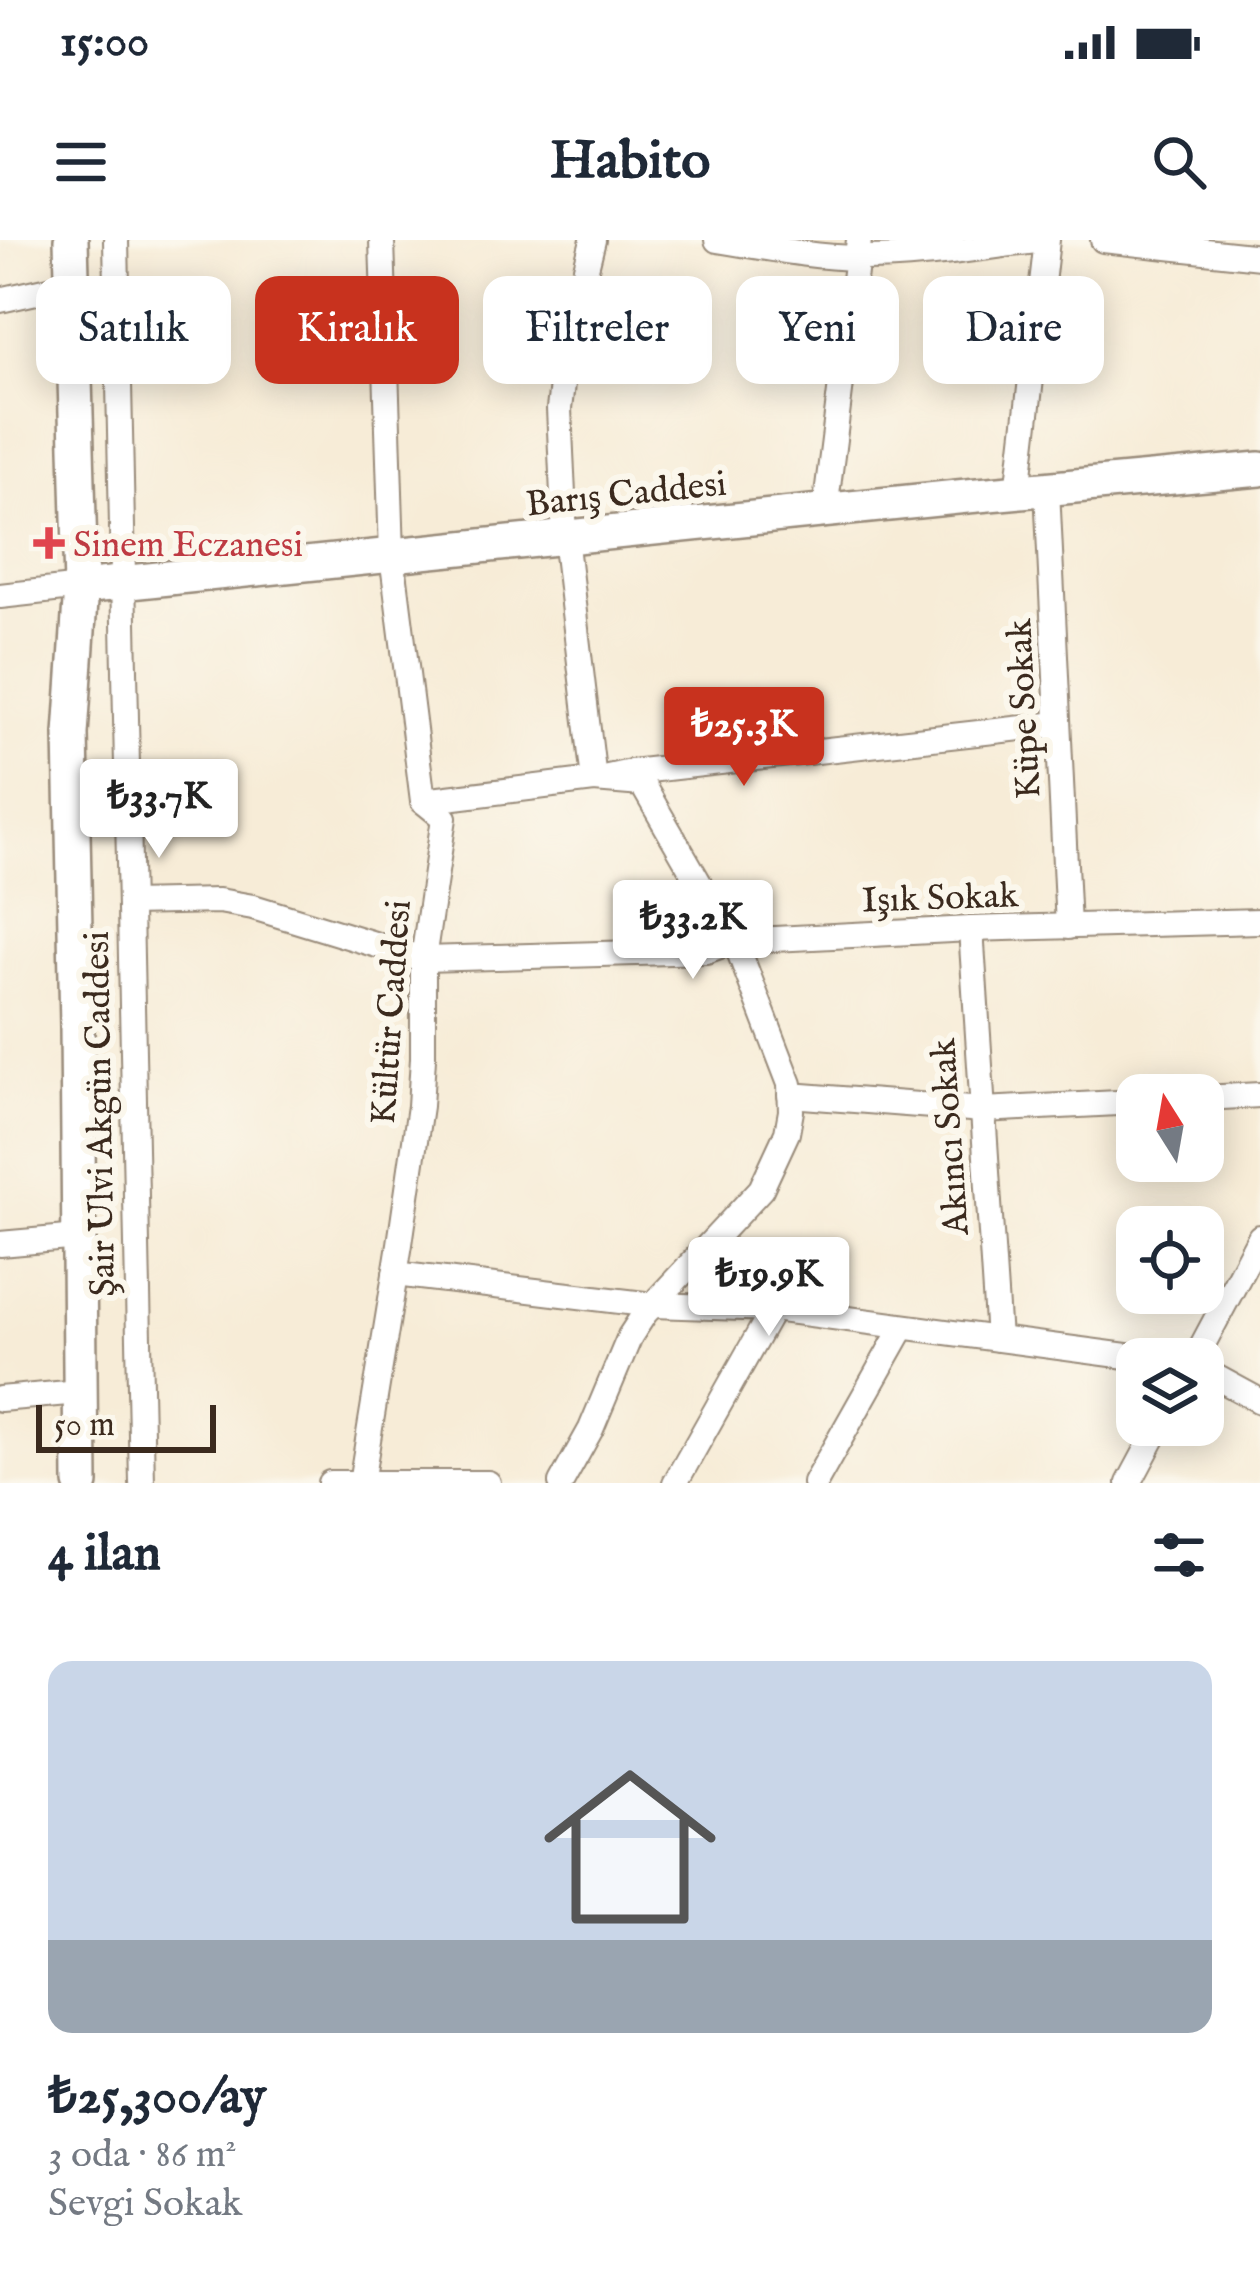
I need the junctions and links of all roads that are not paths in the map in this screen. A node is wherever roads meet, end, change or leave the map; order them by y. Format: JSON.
{"nodes":[{"id":1,"x":70,"y":240,"type":"edge"},
{"id":2,"x":116,"y":240,"type":"edge"},
{"id":3,"x":382,"y":240,"type":"edge"},
{"id":4,"x":593,"y":240,"type":"edge"},
{"id":5,"x":717,"y":240,"type":"edge"},
{"id":6,"x":1046,"y":240,"type":"edge"},
{"id":7,"x":1103,"y":240,"type":"edge"},
{"id":8,"x":857,"y":249,"type":"edge"},
{"id":9,"x":1260,"y":256,"type":"edge"},
{"id":10,"x":72,"y":276,"type":"edge"},
{"id":11,"x":36,"y":292,"type":"edge"},
{"id":12,"x":0,"y":300,"type":"edge"},
{"id":13,"x":75,"y":384,"type":"edge"},
{"id":14,"x":1260,"y":470,"type":"edge"},
{"id":15,"x":1032,"y":490,"type":"junction"},
{"id":16,"x":825,"y":511,"type":"junction"},
{"id":17,"x":565,"y":537,"type":"junction"},
{"id":18,"x":392,"y":555,"type":"junction"},
{"id":19,"x":123,"y":583,"type":"junction"},
{"id":20,"x":81,"y":587,"type":"junction"},
{"id":21,"x":0,"y":596,"type":"edge"},
{"id":22,"x":1058,"y":724,"type":"junction"},
{"id":23,"x":594,"y":780,"type":"junction"},
{"id":24,"x":423,"y":801,"type":"junction"},
{"id":25,"x":130,"y":903,"type":"junction"},
{"id":26,"x":1260,"y":921,"type":"edge"},
{"id":27,"x":1068,"y":927,"type":"junction"},
{"id":28,"x":970,"y":929,"type":"junction"},
{"id":29,"x":734,"y":941,"type":"junction"},
{"id":30,"x":423,"y":959,"type":"junction"},
{"id":31,"x":790,"y":1095,"type":"junction"},
{"id":32,"x":1260,"y":1095,"type":"edge"},
{"id":33,"x":1224,"y":1097,"type":"edge"},
{"id":34,"x":1116,"y":1103,"type":"edge"},
{"id":35,"x":983,"y":1110,"type":"junction"},
{"id":36,"x":79,"y":1237,"type":"junction"},
{"id":37,"x":1260,"y":1238,"type":"edge"},
{"id":38,"x":0,"y":1244,"type":"edge"},
{"id":39,"x":395,"y":1274,"type":"junction"},
{"id":40,"x":653,"y":1305,"type":"junction"},
{"id":41,"x":773,"y":1310,"type":"junction"},
{"id":42,"x":903,"y":1327,"type":"junction"},
{"id":43,"x":1206,"y":1338,"type":"edge"},
{"id":44,"x":998,"y":1339,"type":"junction"},
{"id":45,"x":1116,"y":1355,"type":"edge"},
{"id":46,"x":1224,"y":1381,"type":"edge"},
{"id":47,"x":80,"y":1392,"type":"junction"},
{"id":48,"x":0,"y":1399,"type":"edge"},
{"id":49,"x":1260,"y":1401,"type":"edge"},
{"id":50,"x":1149,"y":1446,"type":"edge"},
{"id":51,"x":361,"y":1482,"type":"edge"},
{"id":52,"x":81,"y":1483,"type":"edge"},
{"id":53,"x":142,"y":1483,"type":"edge"},
{"id":54,"x":330,"y":1483,"type":"edge"},
{"id":55,"x":488,"y":1483,"type":"edge"},
{"id":56,"x":561,"y":1483,"type":"edge"},
{"id":57,"x":676,"y":1483,"type":"edge"},
{"id":58,"x":815,"y":1483,"type":"edge"},
{"id":59,"x":1129,"y":1483,"type":"edge"}],
"edges":[{"from":1,"to":10,"type":"street"},
{"from":2,"to":19,"type":"street","name":"Şair Ulvi Akgün Caddesi"},
{"from":3,"to":18,"type":"street","name":"Kültür Caddesi"},
{"from":4,"to":17,"type":"street"},
{"from":5,"to":8,"type":"street"},
{"from":6,"to":8,"type":"street"},
{"from":6,"to":15,"type":"street","name":"Küpe Sokak"},
{"from":7,"to":9,"type":"street"},
{"from":8,"to":16,"type":"street"},
{"from":11,"to":12,"type":"street"},
{"from":13,"to":20,"type":"street"},
{"from":14,"to":15,"type":"street","name":"Barış Caddesi"},
{"from":15,"to":16,"type":"street","name":"Barış Caddesi"},
{"from":15,"to":22,"type":"street","name":"Küpe Sokak"},
{"from":16,"to":17,"type":"street","name":"Barış Caddesi"},
{"from":17,"to":18,"type":"street","name":"Barış Caddesi"},
{"from":17,"to":23,"type":"street"},
{"from":18,"to":19,"type":"street","name":"Barış Caddesi"},
{"from":18,"to":24,"type":"street","name":"Kültür Caddesi"},
{"from":19,"to":20,"type":"street","name":"Barış Caddesi"},
{"from":19,"to":25,"type":"street","name":"Şair Ulvi Akgün Caddesi"},
{"from":20,"to":21,"type":"street","name":"Barış Caddesi"},
{"from":20,"to":36,"type":"street"},
{"from":22,"to":23,"type":"street"},
{"from":22,"to":27,"type":"street","name":"Küpe Sokak"},
{"from":23,"to":24,"type":"street"},
{"from":23,"to":29,"type":"street"},
{"from":24,"to":30,"type":"street","name":"Kültür Caddesi"},
{"from":25,"to":30,"type":"street","name":"Işık Sokak"},
{"from":25,"to":53,"type":"street","name":"Şair Ulvi Akgün Caddesi"},
{"from":26,"to":27,"type":"street","name":"Işık Sokak"},
{"from":27,"to":28,"type":"street","name":"Işık Sokak"},
{"from":28,"to":29,"type":"street","name":"Işık Sokak"},
{"from":28,"to":35,"type":"street","name":"Akıncı Sokak"},
{"from":29,"to":30,"type":"street","name":"Işık Sokak"},
{"from":29,"to":31,"type":"street"},
{"from":30,"to":39,"type":"street","name":"Kültür Caddesi"},
{"from":31,"to":35,"type":"street"},
{"from":31,"to":40,"type":"street"},
{"from":32,"to":33,"type":"street"},
{"from":34,"to":35,"type":"street"},
{"from":35,"to":44,"type":"street","name":"Akıncı Sokak"},
{"from":36,"to":38,"type":"street"},
{"from":36,"to":47,"type":"street"},
{"from":37,"to":43,"type":"street"},
{"from":39,"to":40,"type":"street"},
{"from":39,"to":51,"type":"street","name":"Kültür Caddesi"},
{"from":40,"to":41,"type":"street"},
{"from":40,"to":56,"type":"street"},
{"from":41,"to":42,"type":"street"},
{"from":41,"to":57,"type":"street"},
{"from":42,"to":44,"type":"street"},
{"from":42,"to":58,"type":"street"},
{"from":44,"to":45,"type":"street"},
{"from":46,"to":49,"type":"street"},
{"from":47,"to":48,"type":"street"},
{"from":47,"to":52,"type":"street"},
{"from":50,"to":59,"type":"street"},
{"from":51,"to":54,"type":"street"},
{"from":51,"to":55,"type":"street"}]}
